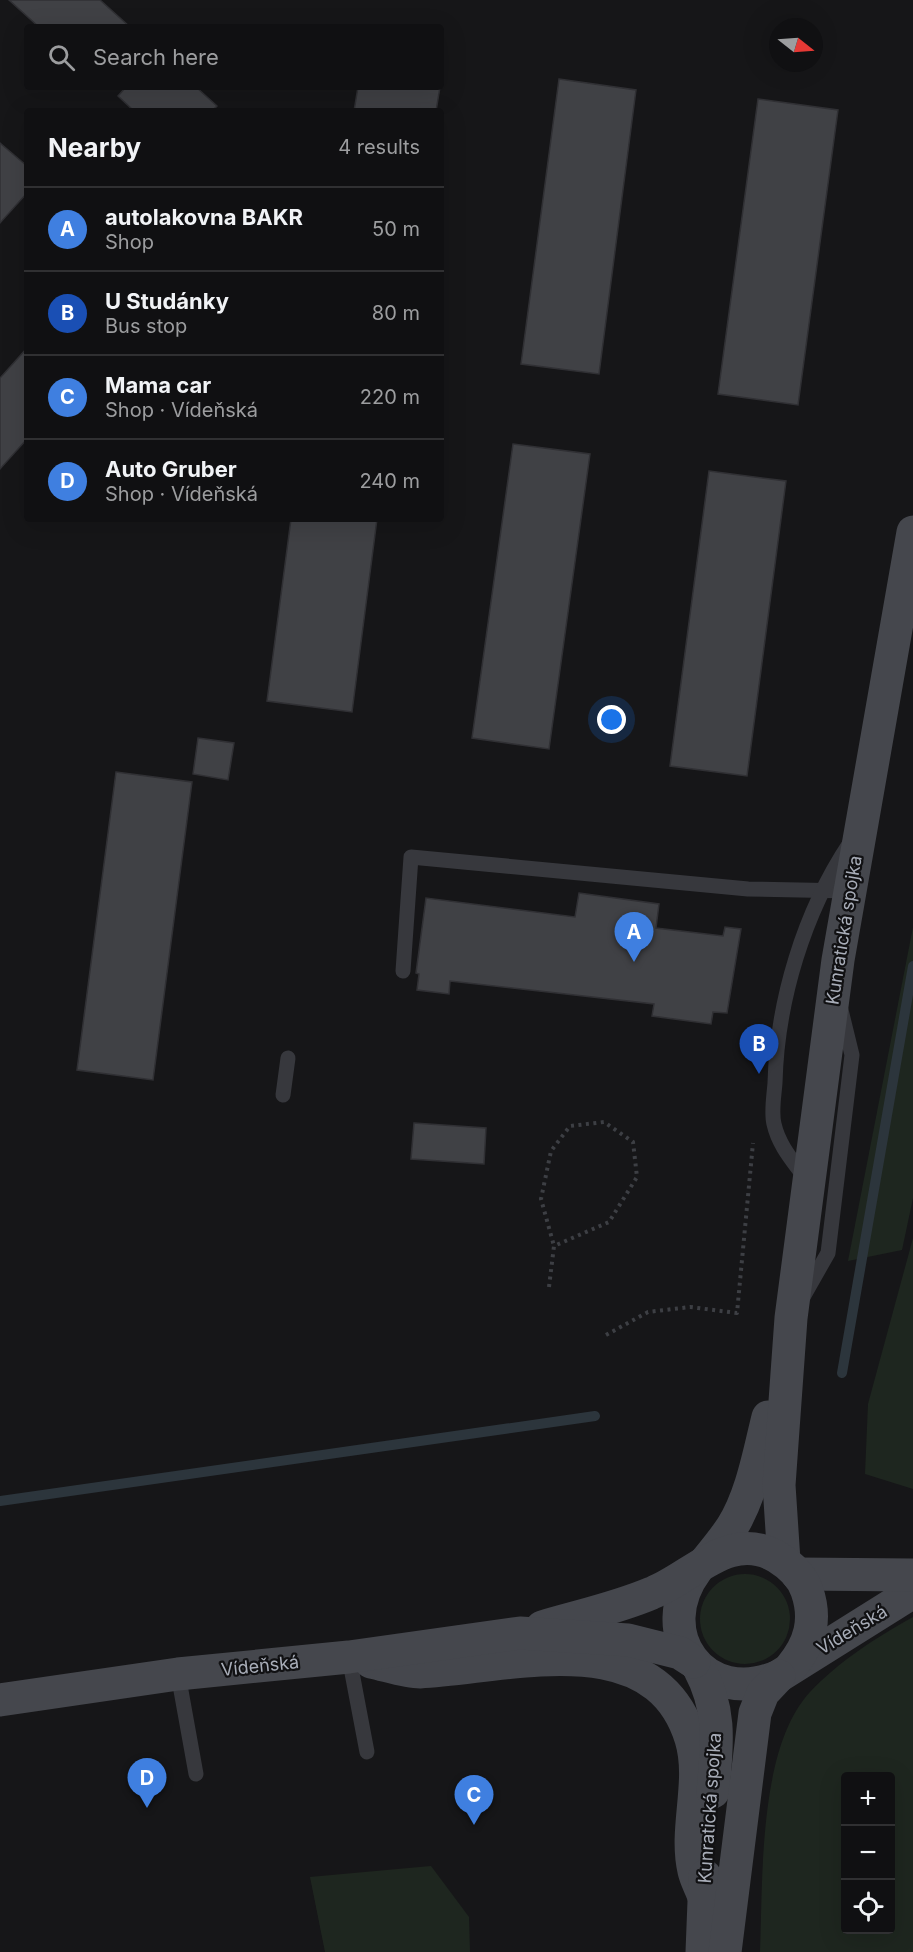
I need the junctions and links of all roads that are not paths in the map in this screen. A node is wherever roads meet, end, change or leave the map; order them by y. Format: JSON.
{"nodes":[{"id":1,"x":913,"y":532,"type":"edge"},
{"id":2,"x":837,"y":891,"type":"junction"},
{"id":3,"x":403,"y":971,"type":"dead end"},
{"id":4,"x":834,"y":986,"type":"junction"},
{"id":5,"x":288,"y":1058,"type":"dead end"},
{"id":6,"x":283,"y":1095,"type":"dead end"},
{"id":7,"x":809,"y":1183,"type":"junction"},
{"id":8,"x":790,"y":1324,"type":"junction"},
{"id":9,"x":701,"y":1565,"type":"junction"},
{"id":10,"x":790,"y":1567,"type":"junction"},
{"id":11,"x":913,"y":1575,"type":"edge"},
{"id":12,"x":913,"y":1592,"type":"edge"},
{"id":13,"x":520,"y":1633,"type":"junction"},
{"id":14,"x":349,"y":1657,"type":"junction"},
{"id":15,"x":697,"y":1665,"type":"junction"},
{"id":16,"x":785,"y":1672,"type":"junction"},
{"id":17,"x":178,"y":1674,"type":"junction"},
{"id":18,"x":0,"y":1700,"type":"edge"},
{"id":19,"x":367,"y":1752,"type":"dead end"},
{"id":20,"x":196,"y":1774,"type":"dead end"},
{"id":21,"x":704,"y":1897,"type":"junction"},
{"id":22,"x":702,"y":1952,"type":"edge"},
{"id":23,"x":725,"y":1952,"type":"edge"}],
"edges":[{"from":1,"to":2,"type":"main road","name":"Kunratická spojka"},
{"from":2,"to":3,"type":"lane"},
{"from":2,"to":4,"type":"main road","name":"Kunratická spojka"},
{"from":2,"to":7,"type":"lane"},
{"from":4,"to":7,"type":"main road","name":"Kunratická spojka"},
{"from":4,"to":8,"type":"lane"},
{"from":5,"to":6,"type":"lane"},
{"from":7,"to":8,"type":"main road","name":"Kunratická spojka"},
{"from":8,"to":9,"type":"main road","name":"Kunratická spojka"},
{"from":8,"to":10,"type":"main road","name":"Kunratická spojka"},
{"from":9,"to":10,"type":"main road","name":"Vídeňská"},
{"from":9,"to":13,"type":"main road","name":"Vídeňská"},
{"from":9,"to":15,"type":"main road"},
{"from":10,"to":11,"type":"main road","name":"Vídeňská"},
{"from":10,"to":16,"type":"main road","name":"Vídeňská"},
{"from":12,"to":16,"type":"main road","name":"Vídeňská"},
{"from":13,"to":14,"type":"main road","name":"Vídeňská"},
{"from":13,"to":15,"type":"main road","name":"Vídeňská"},
{"from":14,"to":17,"type":"main road","name":"Vídeňská"},
{"from":14,"to":19,"type":"lane"},
{"from":14,"to":21,"type":"main road"},
{"from":15,"to":16,"type":"main road","name":"Vídeňská"},
{"from":15,"to":21,"type":"main road","name":"Kunratická spojka"},
{"from":16,"to":23,"type":"main road","name":"Kunratická spojka"},
{"from":17,"to":18,"type":"main road","name":"Vídeňská"},
{"from":17,"to":20,"type":"lane"},
{"from":21,"to":22,"type":"main road","name":"Kunratická spojka"}]}
